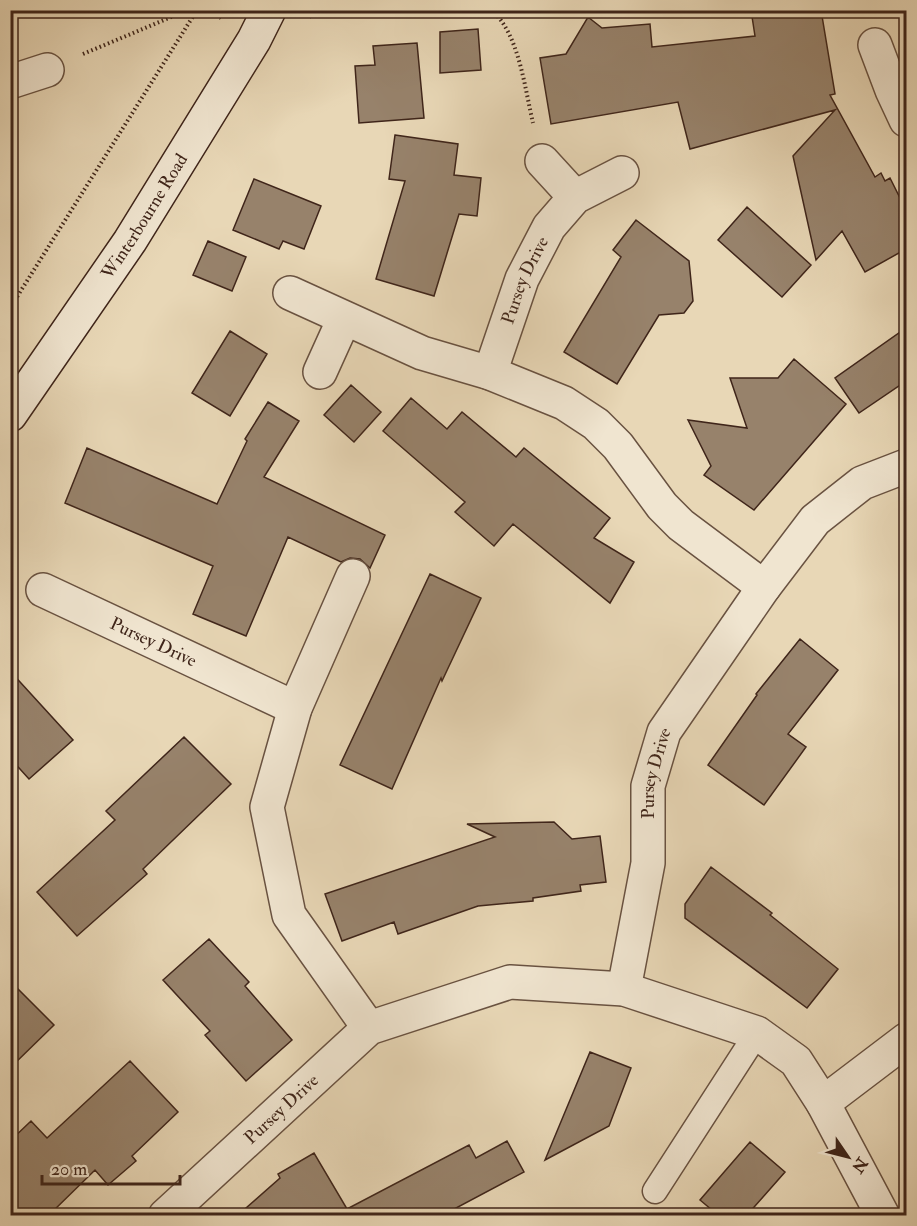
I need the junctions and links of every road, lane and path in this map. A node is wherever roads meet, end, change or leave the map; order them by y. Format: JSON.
{"nodes":[{"id":1,"x":188,"y":10,"type":"edge"},
{"id":2,"x":197,"y":10,"type":"edge"},
{"id":3,"x":269,"y":10,"type":"edge"},
{"id":4,"x":491,"y":10,"type":"edge"},
{"id":5,"x":875,"y":45,"type":"dead end"},
{"id":6,"x":47,"y":70,"type":"joint"},
{"id":7,"x":10,"y":82,"type":"edge"},
{"id":8,"x":906,"y":120,"type":"edge"},
{"id":9,"x":542,"y":161,"type":"joint"},
{"id":10,"x":621,"y":173,"type":"dead end"},
{"id":11,"x":575,"y":197,"type":"junction"},
{"id":12,"x":290,"y":293,"type":"dead end"},
{"id":13,"x":10,"y":308,"type":"edge"},
{"id":14,"x":344,"y":319,"type":"junction"},
{"id":15,"x":320,"y":372,"type":"dead end"},
{"id":16,"x":490,"y":373,"type":"junction"},
{"id":17,"x":10,"y":415,"type":"edge"},
{"id":18,"x":906,"y":466,"type":"edge"},
{"id":19,"x":353,"y":576,"type":"dead end"},
{"id":20,"x":764,"y":587,"type":"junction"},
{"id":21,"x":44,"y":590,"type":"dead end"},
{"id":22,"x":295,"y":708,"type":"junction"},
{"id":23,"x":624,"y":989,"type":"junction"},
{"id":24,"x":369,"y":1028,"type":"junction"},
{"id":25,"x":757,"y":1033,"type":"junction"},
{"id":26,"x":906,"y":1040,"type":"edge"},
{"id":27,"x":823,"y":1103,"type":"junction"},
{"id":28,"x":655,"y":1191,"type":"dead end"},
{"id":29,"x":165,"y":1215,"type":"edge"},
{"id":30,"x":883,"y":1215,"type":"edge"}],
"edges":[{"from":1,"to":6,"type":"path"},
{"from":2,"to":13,"type":"path"},
{"from":3,"to":17,"type":"street","name":"Winterbourne Road"},
{"from":4,"to":9,"type":"path"},
{"from":5,"to":8,"type":"street"},
{"from":6,"to":7,"type":"street"},
{"from":9,"to":11,"type":"street"},
{"from":10,"to":11,"type":"street","name":"Pursey Drive"},
{"from":11,"to":16,"type":"street","name":"Pursey Drive"},
{"from":12,"to":14,"type":"street"},
{"from":14,"to":15,"type":"street"},
{"from":14,"to":16,"type":"street"},
{"from":16,"to":20,"type":"street"},
{"from":18,"to":20,"type":"street","name":"Pursey Drive"},
{"from":19,"to":22,"type":"street"},
{"from":20,"to":23,"type":"street","name":"Pursey Drive"},
{"from":21,"to":22,"type":"street","name":"Pursey Drive"},
{"from":22,"to":24,"type":"street"},
{"from":23,"to":24,"type":"street","name":"Pursey Drive"},
{"from":23,"to":25,"type":"street","name":"Pursey Drive"},
{"from":24,"to":29,"type":"street","name":"Pursey Drive"},
{"from":25,"to":27,"type":"street","name":"Pursey Drive"},
{"from":25,"to":28,"type":"lane"},
{"from":26,"to":27,"type":"street"},
{"from":27,"to":30,"type":"street","name":"Pursey Drive"}]}
